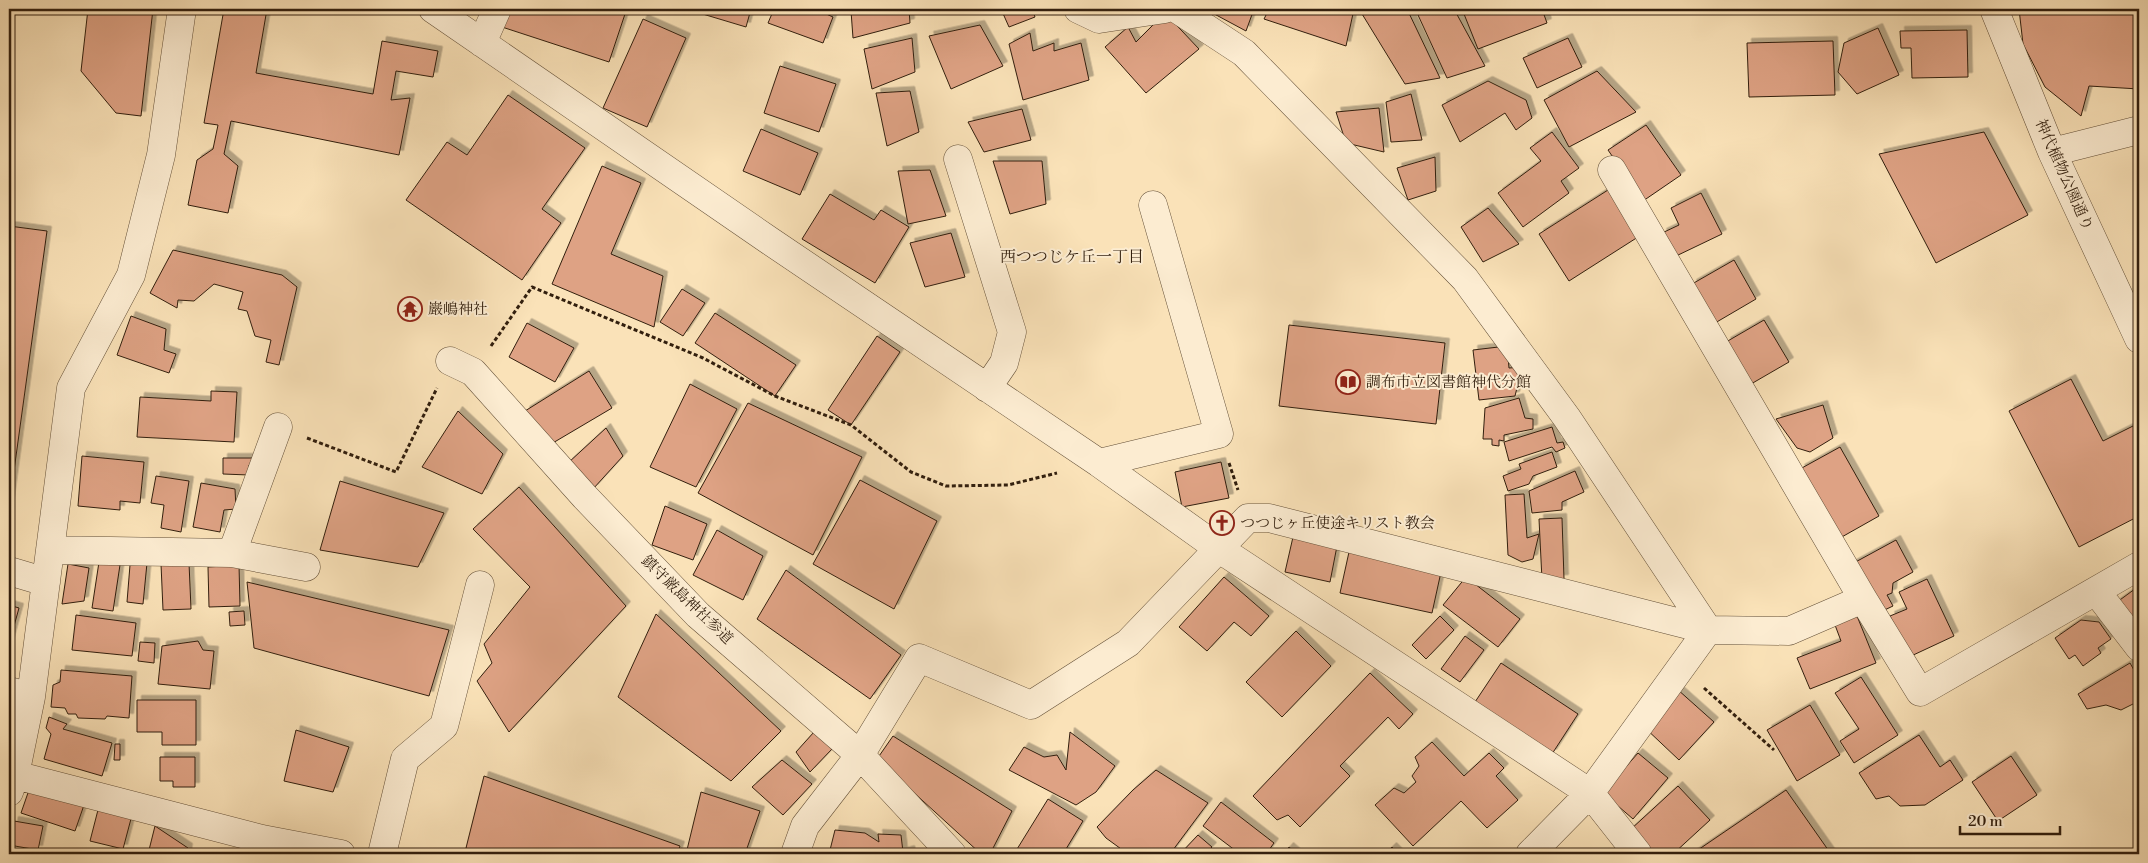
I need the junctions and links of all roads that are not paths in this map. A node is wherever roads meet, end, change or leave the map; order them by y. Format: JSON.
{"nodes":[{"id":1,"x":182,"y":9,"type":"edge"},
{"id":2,"x":433,"y":9,"type":"edge"},
{"id":3,"x":497,"y":9,"type":"edge"},
{"id":4,"x":1078,"y":9,"type":"edge"},
{"id":5,"x":1165,"y":9,"type":"edge"},
{"id":6,"x":1177,"y":9,"type":"edge"},
{"id":7,"x":1994,"y":9,"type":"edge"},
{"id":8,"x":482,"y":43,"type":"junction"},
{"id":9,"x":2139,"y":130,"type":"edge"},
{"id":10,"x":2052,"y":152,"type":"junction"},
{"id":11,"x":958,"y":159,"type":"dead end"},
{"id":12,"x":1612,"y":170,"type":"dead end"},
{"id":13,"x":1153,"y":205,"type":"dead end"},
{"id":14,"x":2139,"y":339,"type":"edge"},
{"id":15,"x":461,"y":367,"type":"road end"},
{"id":16,"x":987,"y":388,"type":"junction"},
{"id":17,"x":278,"y":427,"type":"road end"},
{"id":18,"x":1099,"y":463,"type":"junction"},
{"id":19,"x":1218,"y":548,"type":"junction"},
{"id":20,"x":50,"y":550,"type":"junction"},
{"id":21,"x":232,"y":553,"type":"junction"},
{"id":22,"x":306,"y":566,"type":"dead end"},
{"id":23,"x":2139,"y":566,"type":"edge"},
{"id":24,"x":9,"y":571,"type":"edge"},
{"id":25,"x":46,"y":582,"type":"junction"},
{"id":26,"x":480,"y":585,"type":"dead end"},
{"id":27,"x":2096,"y":591,"type":"junction"},
{"id":28,"x":1863,"y":599,"type":"junction"},
{"id":29,"x":1708,"y":630,"type":"junction"},
{"id":30,"x":2139,"y":647,"type":"edge"},
{"id":31,"x":20,"y":694,"type":"edge"},
{"id":32,"x":860,"y":755,"type":"junction"},
{"id":33,"x":12,"y":783,"type":"edge"},
{"id":34,"x":1590,"y":794,"type":"junction"},
{"id":35,"x":341,"y":854,"type":"edge"},
{"id":36,"x":382,"y":854,"type":"edge"},
{"id":37,"x":795,"y":854,"type":"edge"},
{"id":38,"x":952,"y":854,"type":"edge"},
{"id":39,"x":1530,"y":854,"type":"edge"},
{"id":40,"x":1638,"y":854,"type":"edge"}],
"edges":[{"from":1,"to":20,"type":"street"},
{"from":2,"to":8,"type":"street"},
{"from":3,"to":8,"type":"street"},
{"from":4,"to":5,"type":"street"},
{"from":6,"to":29,"type":"street"},
{"from":7,"to":10,"type":"street","name":"神代植物公園通り"},
{"from":8,"to":16,"type":"street"},
{"from":9,"to":10,"type":"street"},
{"from":10,"to":14,"type":"street","name":"神代植物公園通り"},
{"from":11,"to":16,"type":"street"},
{"from":12,"to":28,"type":"street"},
{"from":13,"to":18,"type":"street"},
{"from":15,"to":32,"type":"street","name":"鎮守厳島神社参道"},
{"from":16,"to":18,"type":"street"},
{"from":17,"to":21,"type":"street"},
{"from":18,"to":19,"type":"street"},
{"from":19,"to":29,"type":"street"},
{"from":19,"to":32,"type":"street"},
{"from":19,"to":34,"type":"street"},
{"from":20,"to":21,"type":"street"},
{"from":20,"to":25,"type":"street"},
{"from":21,"to":22,"type":"street"},
{"from":23,"to":27,"type":"street"},
{"from":24,"to":25,"type":"street"},
{"from":25,"to":31,"type":"street"},
{"from":26,"to":36,"type":"street"},
{"from":27,"to":28,"type":"street"},
{"from":27,"to":30,"type":"street"},
{"from":28,"to":29,"type":"street"},
{"from":29,"to":34,"type":"street"},
{"from":31,"to":33,"type":"street"},
{"from":32,"to":37,"type":"street"},
{"from":32,"to":38,"type":"street","name":"鎮守厳島神社参道"},
{"from":33,"to":35,"type":"street"},
{"from":34,"to":39,"type":"street"},
{"from":34,"to":40,"type":"street"}]}
